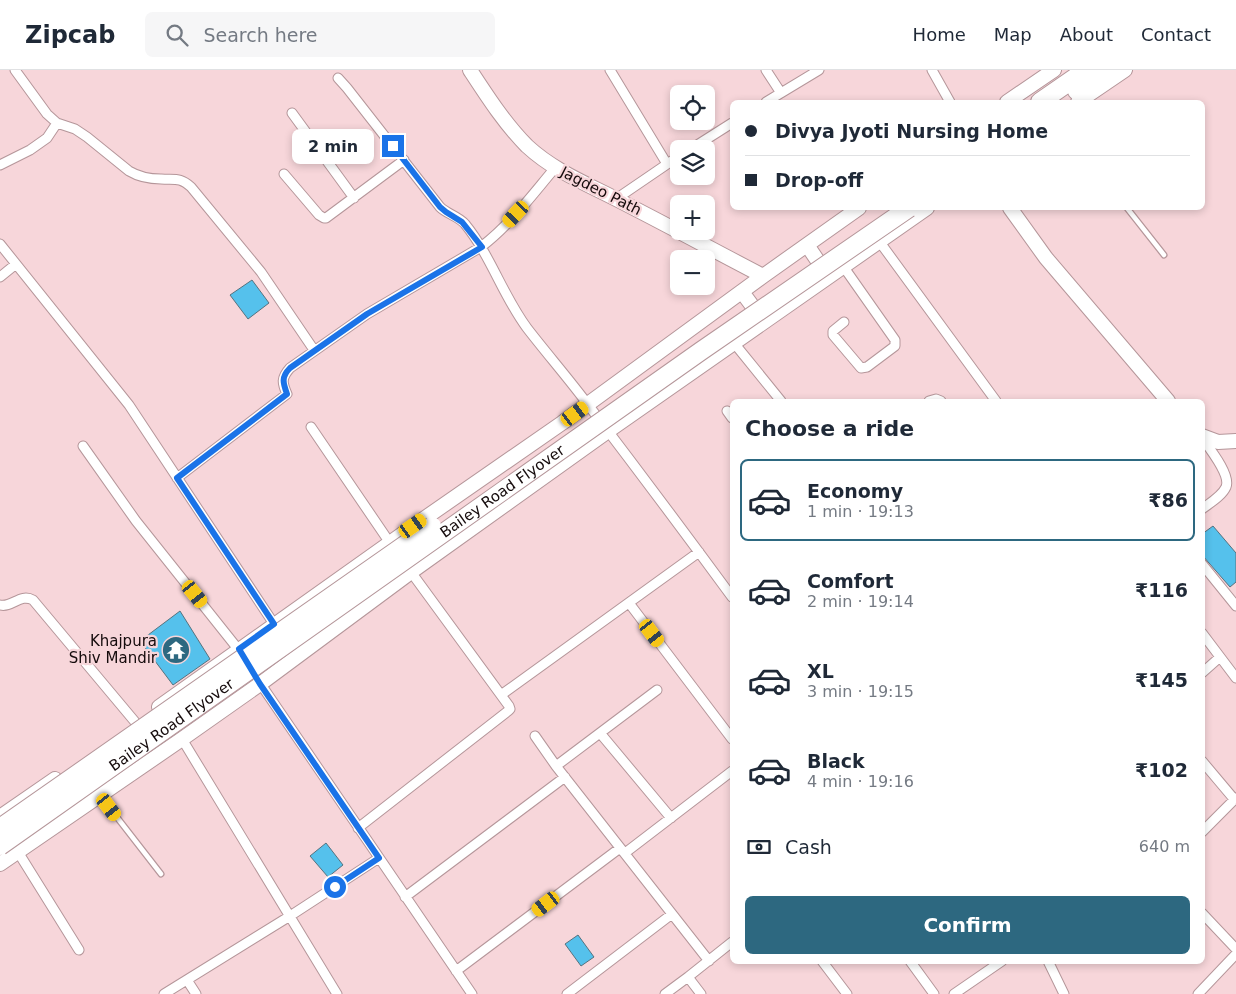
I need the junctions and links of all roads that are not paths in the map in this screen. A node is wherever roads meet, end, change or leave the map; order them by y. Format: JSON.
{"nodes":[{"id":1,"x":16,"y":70,"type":"edge"},
{"id":2,"x":470,"y":70,"type":"edge"},
{"id":3,"x":610,"y":70,"type":"edge"},
{"id":4,"x":766,"y":70,"type":"edge"},
{"id":5,"x":819,"y":70,"type":"edge"},
{"id":6,"x":932,"y":70,"type":"edge"},
{"id":7,"x":1054,"y":70,"type":"edge"},
{"id":8,"x":1086,"y":70,"type":"edge"},
{"id":9,"x":1106,"y":70,"type":"edge"},
{"id":10,"x":1125,"y":70,"type":"edge"},
{"id":11,"x":338,"y":78,"type":"dead end"},
{"id":12,"x":1075,"y":92,"type":"edge"},
{"id":13,"x":781,"y":93,"type":"junction"},
{"id":14,"x":769,"y":100,"type":"edge"},
{"id":15,"x":949,"y":100,"type":"edge"},
{"id":16,"x":1010,"y":100,"type":"edge"},
{"id":17,"x":1047,"y":100,"type":"edge"},
{"id":18,"x":1063,"y":100,"type":"edge"},
{"id":19,"x":292,"y":113,"type":"dead end"},
{"id":20,"x":57,"y":122,"type":"junction"},
{"id":21,"x":730,"y":124,"type":"edge"},
{"id":22,"x":705,"y":140,"type":"edge"},
{"id":23,"x":404,"y":160,"type":"junction"},
{"id":24,"x":670,"y":162,"type":"edge"},
{"id":25,"x":667,"y":164,"type":"junction"},
{"id":26,"x":0,"y":165,"type":"edge"},
{"id":27,"x":555,"y":168,"type":"junction"},
{"id":28,"x":284,"y":174,"type":"dead end"},
{"id":29,"x":354,"y":198,"type":"junction"},
{"id":30,"x":616,"y":199,"type":"junction"},
{"id":31,"x":856,"y":210,"type":"edge"},
{"id":32,"x":887,"y":210,"type":"edge"},
{"id":33,"x":906,"y":210,"type":"edge"},
{"id":34,"x":924,"y":210,"type":"edge"},
{"id":35,"x":1011,"y":210,"type":"edge"},
{"id":36,"x":1129,"y":210,"type":"edge"},
{"id":37,"x":879,"y":241,"type":"junction"},
{"id":38,"x":0,"y":244,"type":"edge"},
{"id":39,"x":807,"y":245,"type":"junction"},
{"id":40,"x":482,"y":247,"type":"junction"},
{"id":41,"x":1164,"y":255,"type":"dead end"},
{"id":42,"x":16,"y":264,"type":"junction"},
{"id":43,"x":843,"y":266,"type":"junction"},
{"id":44,"x":763,"y":276,"type":"junction"},
{"id":45,"x":0,"y":277,"type":"edge"},
{"id":46,"x":828,"y":277,"type":"junction"},
{"id":47,"x":742,"y":292,"type":"junction"},
{"id":48,"x":764,"y":322,"type":"junction"},
{"id":49,"x":844,"y":322,"type":"dead end"},
{"id":50,"x":734,"y":343,"type":"junction"},
{"id":51,"x":314,"y":350,"type":"junction"},
{"id":52,"x":779,"y":399,"type":"edge"},
{"id":53,"x":995,"y":399,"type":"edge"},
{"id":54,"x":1166,"y":399,"type":"edge"},
{"id":55,"x":588,"y":404,"type":"junction"},
{"id":56,"x":311,"y":427,"type":"dead end"},
{"id":57,"x":608,"y":431,"type":"junction"},
{"id":58,"x":1205,"y":438,"type":"edge"},
{"id":59,"x":1236,"y":441,"type":"edge"},
{"id":60,"x":1205,"y":442,"type":"edge"},
{"id":61,"x":83,"y":446,"type":"dead end"},
{"id":62,"x":177,"y":478,"type":"junction"},
{"id":63,"x":1205,"y":506,"type":"edge"},
{"id":64,"x":390,"y":543,"type":"junction"},
{"id":65,"x":699,"y":552,"type":"junction"},
{"id":66,"x":1205,"y":568,"type":"edge"},
{"id":67,"x":411,"y":572,"type":"junction"},
{"id":68,"x":730,"y":594,"type":"edge"},
{"id":69,"x":629,"y":603,"type":"junction"},
{"id":70,"x":0,"y":605,"type":"edge"},
{"id":71,"x":1236,"y":606,"type":"edge"},
{"id":72,"x":274,"y":624,"type":"junction"},
{"id":73,"x":1205,"y":637,"type":"edge"},
{"id":74,"x":239,"y":649,"type":"junction"},
{"id":75,"x":1220,"y":657,"type":"junction"},
{"id":76,"x":1205,"y":670,"type":"edge"},
{"id":77,"x":1236,"y":678,"type":"edge"},
{"id":78,"x":260,"y":684,"type":"junction"},
{"id":79,"x":657,"y":690,"type":"dead end"},
{"id":80,"x":501,"y":695,"type":"junction"},
{"id":81,"x":136,"y":723,"type":"junction"},
{"id":82,"x":600,"y":733,"type":"junction"},
{"id":83,"x":535,"y":736,"type":"dead end"},
{"id":84,"x":730,"y":736,"type":"edge"},
{"id":85,"x":182,"y":739,"type":"junction"},
{"id":86,"x":1205,"y":764,"type":"edge"},
{"id":87,"x":556,"y":766,"type":"junction"},
{"id":88,"x":730,"y":773,"type":"edge"},
{"id":89,"x":565,"y":777,"type":"junction"},
{"id":90,"x":88,"y":780,"type":"dead end"},
{"id":91,"x":100,"y":796,"type":"junction"},
{"id":92,"x":1235,"y":798,"type":"edge"},
{"id":93,"x":0,"y":817,"type":"edge"},
{"id":94,"x":671,"y":818,"type":"junction"},
{"id":95,"x":0,"y":828,"type":"edge"},
{"id":96,"x":358,"y":828,"type":"junction"},
{"id":97,"x":1205,"y":829,"type":"edge"},
{"id":98,"x":0,"y":846,"type":"edge"},
{"id":99,"x":622,"y":851,"type":"junction"},
{"id":100,"x":18,"y":852,"type":"junction"},
{"id":101,"x":379,"y":858,"type":"junction"},
{"id":102,"x":0,"y":864,"type":"edge"},
{"id":103,"x":160,"y":874,"type":"dead end"},
{"id":104,"x":406,"y":897,"type":"junction"},
{"id":105,"x":672,"y":914,"type":"junction"},
{"id":106,"x":290,"y":916,"type":"junction"},
{"id":107,"x":1205,"y":916,"type":"edge"},
{"id":108,"x":730,"y":944,"type":"edge"},
{"id":109,"x":1236,"y":949,"type":"edge"},
{"id":110,"x":79,"y":950,"type":"dead end"},
{"id":111,"x":1236,"y":954,"type":"edge"},
{"id":112,"x":709,"y":961,"type":"junction"},
{"id":113,"x":824,"y":964,"type":"edge"},
{"id":114,"x":912,"y":964,"type":"edge"},
{"id":115,"x":998,"y":964,"type":"edge"},
{"id":116,"x":1049,"y":964,"type":"edge"},
{"id":117,"x":456,"y":971,"type":"junction"},
{"id":118,"x":688,"y":977,"type":"junction"},
{"id":119,"x":187,"y":980,"type":"junction"},
{"id":120,"x":164,"y":994,"type":"edge"},
{"id":121,"x":196,"y":994,"type":"edge"},
{"id":122,"x":337,"y":994,"type":"edge"},
{"id":123,"x":472,"y":994,"type":"edge"},
{"id":124,"x":567,"y":994,"type":"edge"},
{"id":125,"x":665,"y":994,"type":"edge"},
{"id":126,"x":701,"y":994,"type":"edge"},
{"id":127,"x":847,"y":994,"type":"edge"},
{"id":128,"x":934,"y":994,"type":"edge"},
{"id":129,"x":954,"y":994,"type":"edge"},
{"id":130,"x":1064,"y":994,"type":"edge"},
{"id":131,"x":1198,"y":994,"type":"edge"}],
"edges":[{"from":1,"to":20,"type":"street"},
{"from":2,"to":27,"type":"main road","name":"Jagdeo Path"},
{"from":3,"to":25,"type":"street"},
{"from":4,"to":13,"type":"street"},
{"from":5,"to":13,"type":"street"},
{"from":6,"to":15,"type":"street"},
{"from":7,"to":16,"type":"main road"},
{"from":8,"to":12,"type":"highway"},
{"from":9,"to":12,"type":"highway"},
{"from":10,"to":12,"type":"main road"},
{"from":11,"to":23,"type":"street"},
{"from":12,"to":17,"type":"highway"},
{"from":12,"to":18,"type":"highway"},
{"from":13,"to":14,"type":"street"},
{"from":19,"to":29,"type":"street"},
{"from":20,"to":26,"type":"street"},
{"from":20,"to":51,"type":"street"},
{"from":21,"to":22,"type":"street"},
{"from":23,"to":29,"type":"street"},
{"from":23,"to":40,"type":"street"},
{"from":24,"to":25,"type":"street"},
{"from":25,"to":30,"type":"street"},
{"from":27,"to":30,"type":"main road","name":"Jagdeo Path"},
{"from":27,"to":40,"type":"street"},
{"from":28,"to":29,"type":"street"},
{"from":30,"to":44,"type":"main road","name":"Jagdeo Path"},
{"from":31,"to":39,"type":"main road"},
{"from":32,"to":95,"type":"highway","name":"Bailey Road Flyover","bridge":true},
{"from":33,"to":98,"type":"highway","name":"Bailey Road Flyover","bridge":true},
{"from":34,"to":37,"type":"main road"},
{"from":35,"to":54,"type":"main road"},
{"from":36,"to":41,"type":"lane"},
{"from":37,"to":43,"type":"main road"},
{"from":37,"to":53,"type":"street"},
{"from":38,"to":42,"type":"street"},
{"from":39,"to":44,"type":"main road"},
{"from":39,"to":46,"type":"main road"},
{"from":40,"to":51,"type":"street"},
{"from":40,"to":55,"type":"street"},
{"from":42,"to":45,"type":"street"},
{"from":42,"to":62,"type":"street"},
{"from":43,"to":46,"type":"main road"},
{"from":43,"to":49,"type":"street"},
{"from":44,"to":47,"type":"main road"},
{"from":46,"to":48,"type":"main road"},
{"from":47,"to":48,"type":"main road"},
{"from":47,"to":55,"type":"main road"},
{"from":48,"to":50,"type":"main road"},
{"from":50,"to":52,"type":"street"},
{"from":50,"to":57,"type":"main road"},
{"from":51,"to":62,"type":"street"},
{"from":55,"to":57,"type":"street"},
{"from":55,"to":64,"type":"main road"},
{"from":56,"to":64,"type":"street"},
{"from":57,"to":65,"type":"street"},
{"from":57,"to":67,"type":"main road"},
{"from":58,"to":59,"type":"main road"},
{"from":60,"to":63,"type":"street"},
{"from":61,"to":74,"type":"street"},
{"from":62,"to":72,"type":"street"},
{"from":64,"to":72,"type":"main road"},
{"from":65,"to":68,"type":"street"},
{"from":65,"to":69,"type":"street"},
{"from":66,"to":71,"type":"street"},
{"from":67,"to":78,"type":"main road"},
{"from":67,"to":80,"type":"street"},
{"from":69,"to":80,"type":"street"},
{"from":69,"to":84,"type":"street"},
{"from":70,"to":81,"type":"street"},
{"from":72,"to":74,"type":"main road"},
{"from":73,"to":75,"type":"street"},
{"from":74,"to":78,"type":"street"},
{"from":74,"to":81,"type":"main road"},
{"from":75,"to":76,"type":"street"},
{"from":75,"to":77,"type":"street"},
{"from":78,"to":85,"type":"main road"},
{"from":78,"to":96,"type":"street"},
{"from":79,"to":82,"type":"street"},
{"from":80,"to":96,"type":"street"},
{"from":81,"to":93,"type":"main road"},
{"from":82,"to":87,"type":"street"},
{"from":82,"to":94,"type":"street"},
{"from":83,"to":87,"type":"street"},
{"from":85,"to":91,"type":"main road"},
{"from":85,"to":106,"type":"street"},
{"from":86,"to":92,"type":"street"},
{"from":87,"to":89,"type":"street"},
{"from":88,"to":94,"type":"street"},
{"from":89,"to":99,"type":"street"},
{"from":89,"to":104,"type":"street"},
{"from":90,"to":91,"type":"lane"},
{"from":91,"to":100,"type":"main road"},
{"from":91,"to":103,"type":"lane"},
{"from":92,"to":97,"type":"street"},
{"from":94,"to":99,"type":"street"},
{"from":96,"to":101,"type":"street"},
{"from":99,"to":105,"type":"street"},
{"from":99,"to":117,"type":"street"},
{"from":100,"to":102,"type":"main road"},
{"from":100,"to":110,"type":"street"},
{"from":101,"to":104,"type":"street"},
{"from":101,"to":106,"type":"street"},
{"from":104,"to":117,"type":"street"},
{"from":105,"to":112,"type":"street"},
{"from":105,"to":124,"type":"street"},
{"from":106,"to":119,"type":"street"},
{"from":106,"to":122,"type":"street"},
{"from":107,"to":109,"type":"street"},
{"from":108,"to":112,"type":"street"},
{"from":111,"to":131,"type":"street"},
{"from":112,"to":118,"type":"street"},
{"from":113,"to":127,"type":"street"},
{"from":114,"to":128,"type":"street"},
{"from":115,"to":129,"type":"street"},
{"from":116,"to":130,"type":"street"},
{"from":117,"to":123,"type":"street"},
{"from":118,"to":125,"type":"street"},
{"from":118,"to":126,"type":"street"},
{"from":119,"to":120,"type":"street"},
{"from":119,"to":121,"type":"street"}]}
